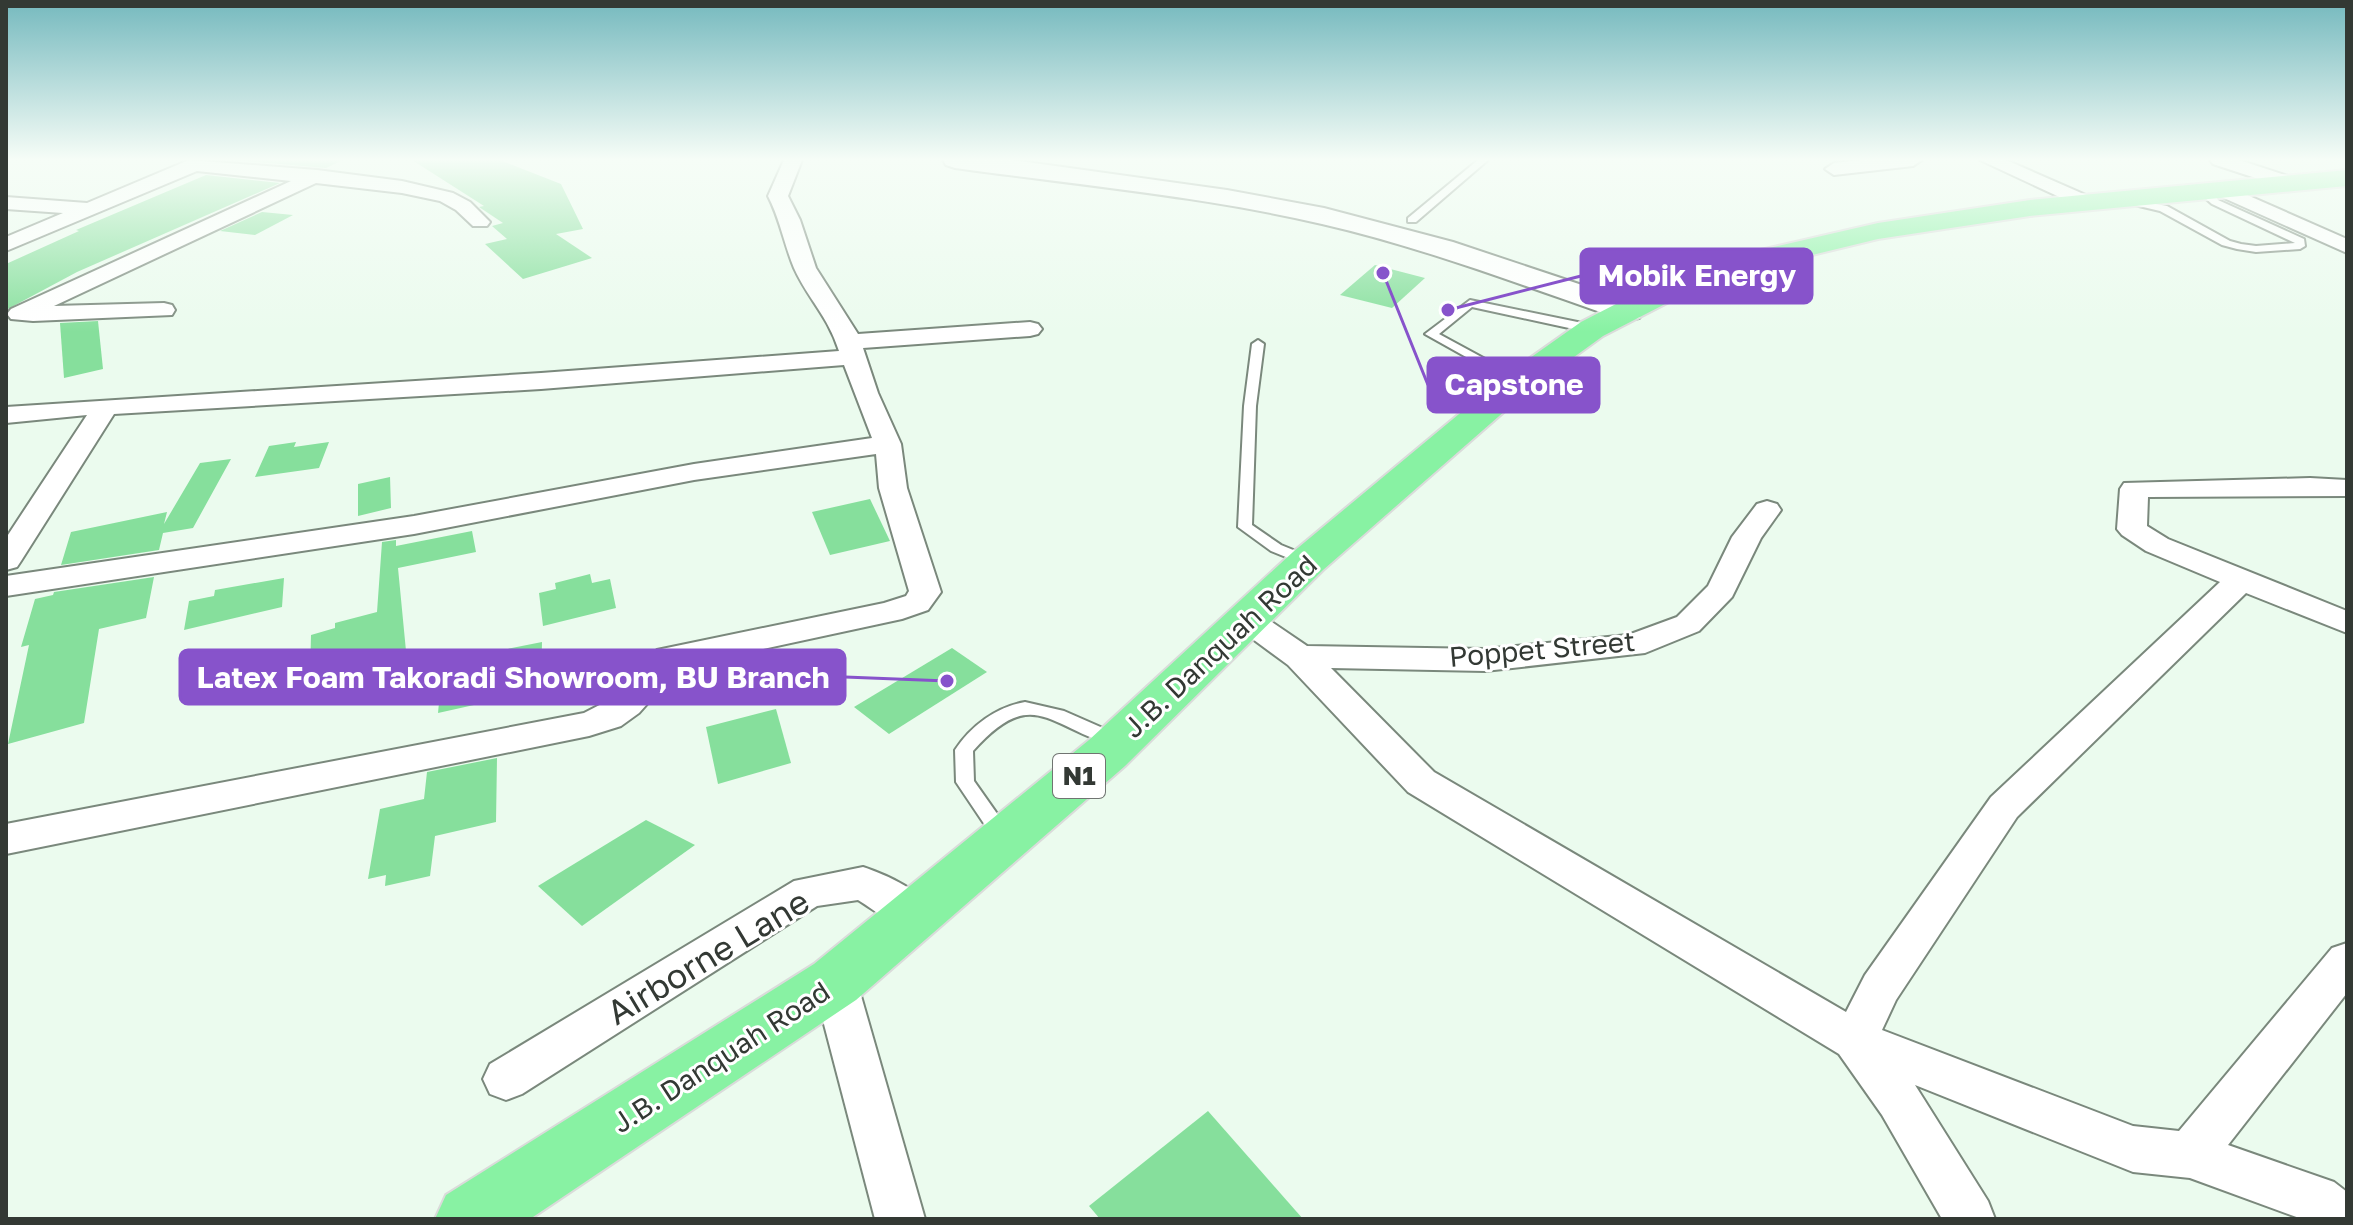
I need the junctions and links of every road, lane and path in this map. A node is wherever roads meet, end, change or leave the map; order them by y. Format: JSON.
{"nodes":[{"id":1,"x":74,"y":217,"type":"edge"},
{"id":2,"x":226,"y":217,"type":"edge"},
{"id":3,"x":475,"y":217,"type":"edge"},
{"id":4,"x":789,"y":217,"type":"edge"},
{"id":5,"x":1328,"y":217,"type":"edge"},
{"id":6,"x":1402,"y":217,"type":"edge"},
{"id":7,"x":1415,"y":217,"type":"edge"},
{"id":8,"x":1964,"y":217,"type":"edge"},
{"id":9,"x":2180,"y":217,"type":"edge"},
{"id":10,"x":2249,"y":217,"type":"edge"},
{"id":11,"x":2278,"y":217,"type":"edge"},
{"id":12,"x":1412,"y":220,"type":"junction"},
{"id":13,"x":480,"y":222,"type":"dead end"},
{"id":14,"x":6,"y":245,"type":"edge"},
{"id":15,"x":2347,"y":247,"type":"edge"},
{"id":16,"x":164,"y":310,"type":"dead end"},
{"id":17,"x":1626,"y":312,"type":"junction"},
{"id":18,"x":12,"y":314,"type":"edge"},
{"id":19,"x":1030,"y":329,"type":"dead end"},
{"id":20,"x":1258,"y":344,"type":"dead end"},
{"id":21,"x":853,"y":350,"type":"junction"},
{"id":22,"x":1518,"y":382,"type":"junction"},
{"id":23,"x":105,"y":407,"type":"junction"},
{"id":24,"x":64,"y":409,"type":"junction"},
{"id":25,"x":6,"y":415,"type":"edge"},
{"id":26,"x":6,"y":429,"type":"edge"},
{"id":27,"x":888,"y":444,"type":"junction"},
{"id":28,"x":2347,"y":488,"type":"edge"},
{"id":29,"x":1767,"y":510,"type":"dead end"},
{"id":30,"x":6,"y":561,"type":"edge"},
{"id":31,"x":1308,"y":561,"type":"junction"},
{"id":32,"x":2242,"y":579,"type":"junction"},
{"id":33,"x":6,"y":586,"type":"edge"},
{"id":34,"x":1246,"y":619,"type":"junction"},
{"id":35,"x":2347,"y":623,"type":"edge"},
{"id":36,"x":1300,"y":657,"type":"junction"},
{"id":37,"x":1119,"y":741,"type":"junction"},
{"id":38,"x":6,"y":839,"type":"edge"},
{"id":39,"x":1005,"y":840,"type":"junction"},
{"id":40,"x":916,"y":915,"type":"junction"},
{"id":41,"x":2347,"y":961,"type":"edge"},
{"id":42,"x":835,"y":982,"type":"junction"},
{"id":43,"x":1855,"y":1040,"type":"junction"},
{"id":44,"x":506,"y":1079,"type":"dead end"},
{"id":45,"x":2190,"y":1155,"type":"junction"},
{"id":46,"x":470,"y":1219,"type":"edge"},
{"id":47,"x":900,"y":1219,"type":"edge"},
{"id":48,"x":1970,"y":1219,"type":"edge"},
{"id":49,"x":2342,"y":1219,"type":"edge"}],
"edges":[{"from":1,"to":14,"type":"street"},
{"from":2,"to":18,"type":"street"},
{"from":3,"to":13,"type":"street"},
{"from":4,"to":21,"type":"street"},
{"from":5,"to":17,"type":"main road"},
{"from":6,"to":12,"type":"main road"},
{"from":7,"to":12,"type":"lane"},
{"from":8,"to":17,"type":"highway","number":"N1"},
{"from":9,"to":10,"type":"lane"},
{"from":11,"to":15,"type":"street"},
{"from":12,"to":17,"type":"main road"},
{"from":16,"to":18,"type":"street"},
{"from":17,"to":22,"type":"highway","name":"J.B. Danquah Road","number":"N1"},
{"from":17,"to":22,"type":"lane"},
{"from":19,"to":21,"type":"street"},
{"from":20,"to":31,"type":"lane"},
{"from":21,"to":23,"type":"street"},
{"from":21,"to":27,"type":"street"},
{"from":22,"to":31,"type":"highway","name":"J.B. Danquah Road","number":"N1"},
{"from":23,"to":24,"type":"street"},
{"from":23,"to":30,"type":"street"},
{"from":24,"to":25,"type":"street"},
{"from":24,"to":26,"type":"street"},
{"from":27,"to":33,"type":"street"},
{"from":27,"to":38,"type":"street"},
{"from":28,"to":32,"type":"street"},
{"from":29,"to":36,"type":"street","name":"Poppet Street"},
{"from":31,"to":34,"type":"highway","name":"J.B. Danquah Road","number":"N1"},
{"from":32,"to":35,"type":"street"},
{"from":32,"to":43,"type":"street"},
{"from":34,"to":36,"type":"street"},
{"from":34,"to":37,"type":"highway","name":"J.B. Danquah Road","number":"N1"},
{"from":36,"to":43,"type":"street"},
{"from":37,"to":39,"type":"highway","name":"J.B. Danquah Road","number":"N1"},
{"from":37,"to":39,"type":"lane"},
{"from":39,"to":40,"type":"highway","name":"J.B. Danquah Road","number":"N1"},
{"from":40,"to":42,"type":"highway","name":"J.B. Danquah Road","number":"N1"},
{"from":40,"to":44,"type":"street","name":"Airborne Lane"},
{"from":41,"to":45,"type":"street"},
{"from":42,"to":46,"type":"highway","name":"J.B. Danquah Road","number":"N1"},
{"from":42,"to":47,"type":"street"},
{"from":43,"to":45,"type":"street"},
{"from":43,"to":48,"type":"street"},
{"from":45,"to":49,"type":"street"}]}
